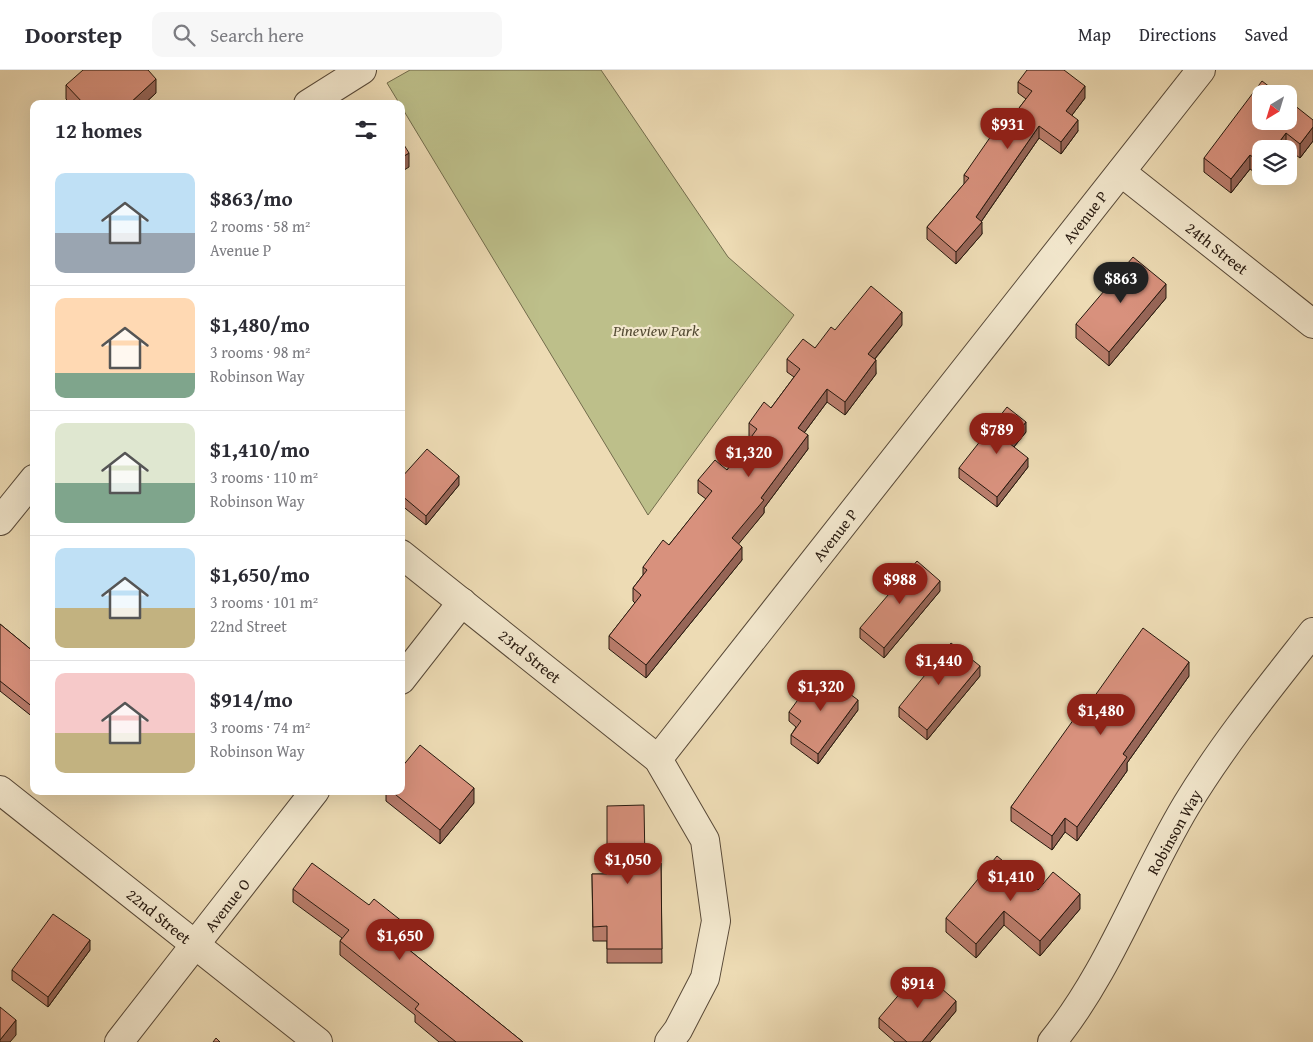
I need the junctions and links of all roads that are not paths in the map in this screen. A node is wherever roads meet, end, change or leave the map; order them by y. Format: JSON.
{"nodes":[{"id":1,"x":362,"y":70,"type":"edge"},
{"id":2,"x":1201,"y":70,"type":"edge"},
{"id":3,"x":314,"y":100,"type":"edge"},
{"id":4,"x":1121,"y":172,"type":"junction"},
{"id":5,"x":1313,"y":324,"type":"edge"},
{"id":6,"x":30,"y":484,"type":"edge"},
{"id":7,"x":0,"y":521,"type":"edge"},
{"id":8,"x":405,"y":557,"type":"edge"},
{"id":9,"x":462,"y":602,"type":"junction"},
{"id":10,"x":1313,"y":632,"type":"edge"},
{"id":11,"x":405,"y":675,"type":"edge"},
{"id":12,"x":658,"y":759,"type":"junction"},
{"id":13,"x":0,"y":790,"type":"edge"},
{"id":14,"x":312,"y":795,"type":"edge"},
{"id":15,"x":196,"y":946,"type":"junction"},
{"id":16,"x":119,"y":1042,"type":"edge"},
{"id":17,"x":318,"y":1042,"type":"edge"},
{"id":18,"x":669,"y":1042,"type":"edge"},
{"id":19,"x":1052,"y":1042,"type":"edge"}],
"edges":[{"from":1,"to":3,"type":"street"},
{"from":2,"to":4,"type":"street","name":"Avenue P"},
{"from":4,"to":5,"type":"street","name":"24th Street"},
{"from":4,"to":12,"type":"street","name":"Avenue P"},
{"from":6,"to":7,"type":"street"},
{"from":8,"to":9,"type":"street","name":"23rd Street"},
{"from":9,"to":11,"type":"street"},
{"from":9,"to":12,"type":"street","name":"23rd Street"},
{"from":10,"to":19,"type":"street","name":"Robinson Way"},
{"from":12,"to":18,"type":"street"},
{"from":13,"to":15,"type":"street","name":"22nd Street"},
{"from":14,"to":15,"type":"street","name":"Avenue O"},
{"from":15,"to":16,"type":"street","name":"Avenue O"},
{"from":15,"to":17,"type":"street","name":"22nd Street"}]}
